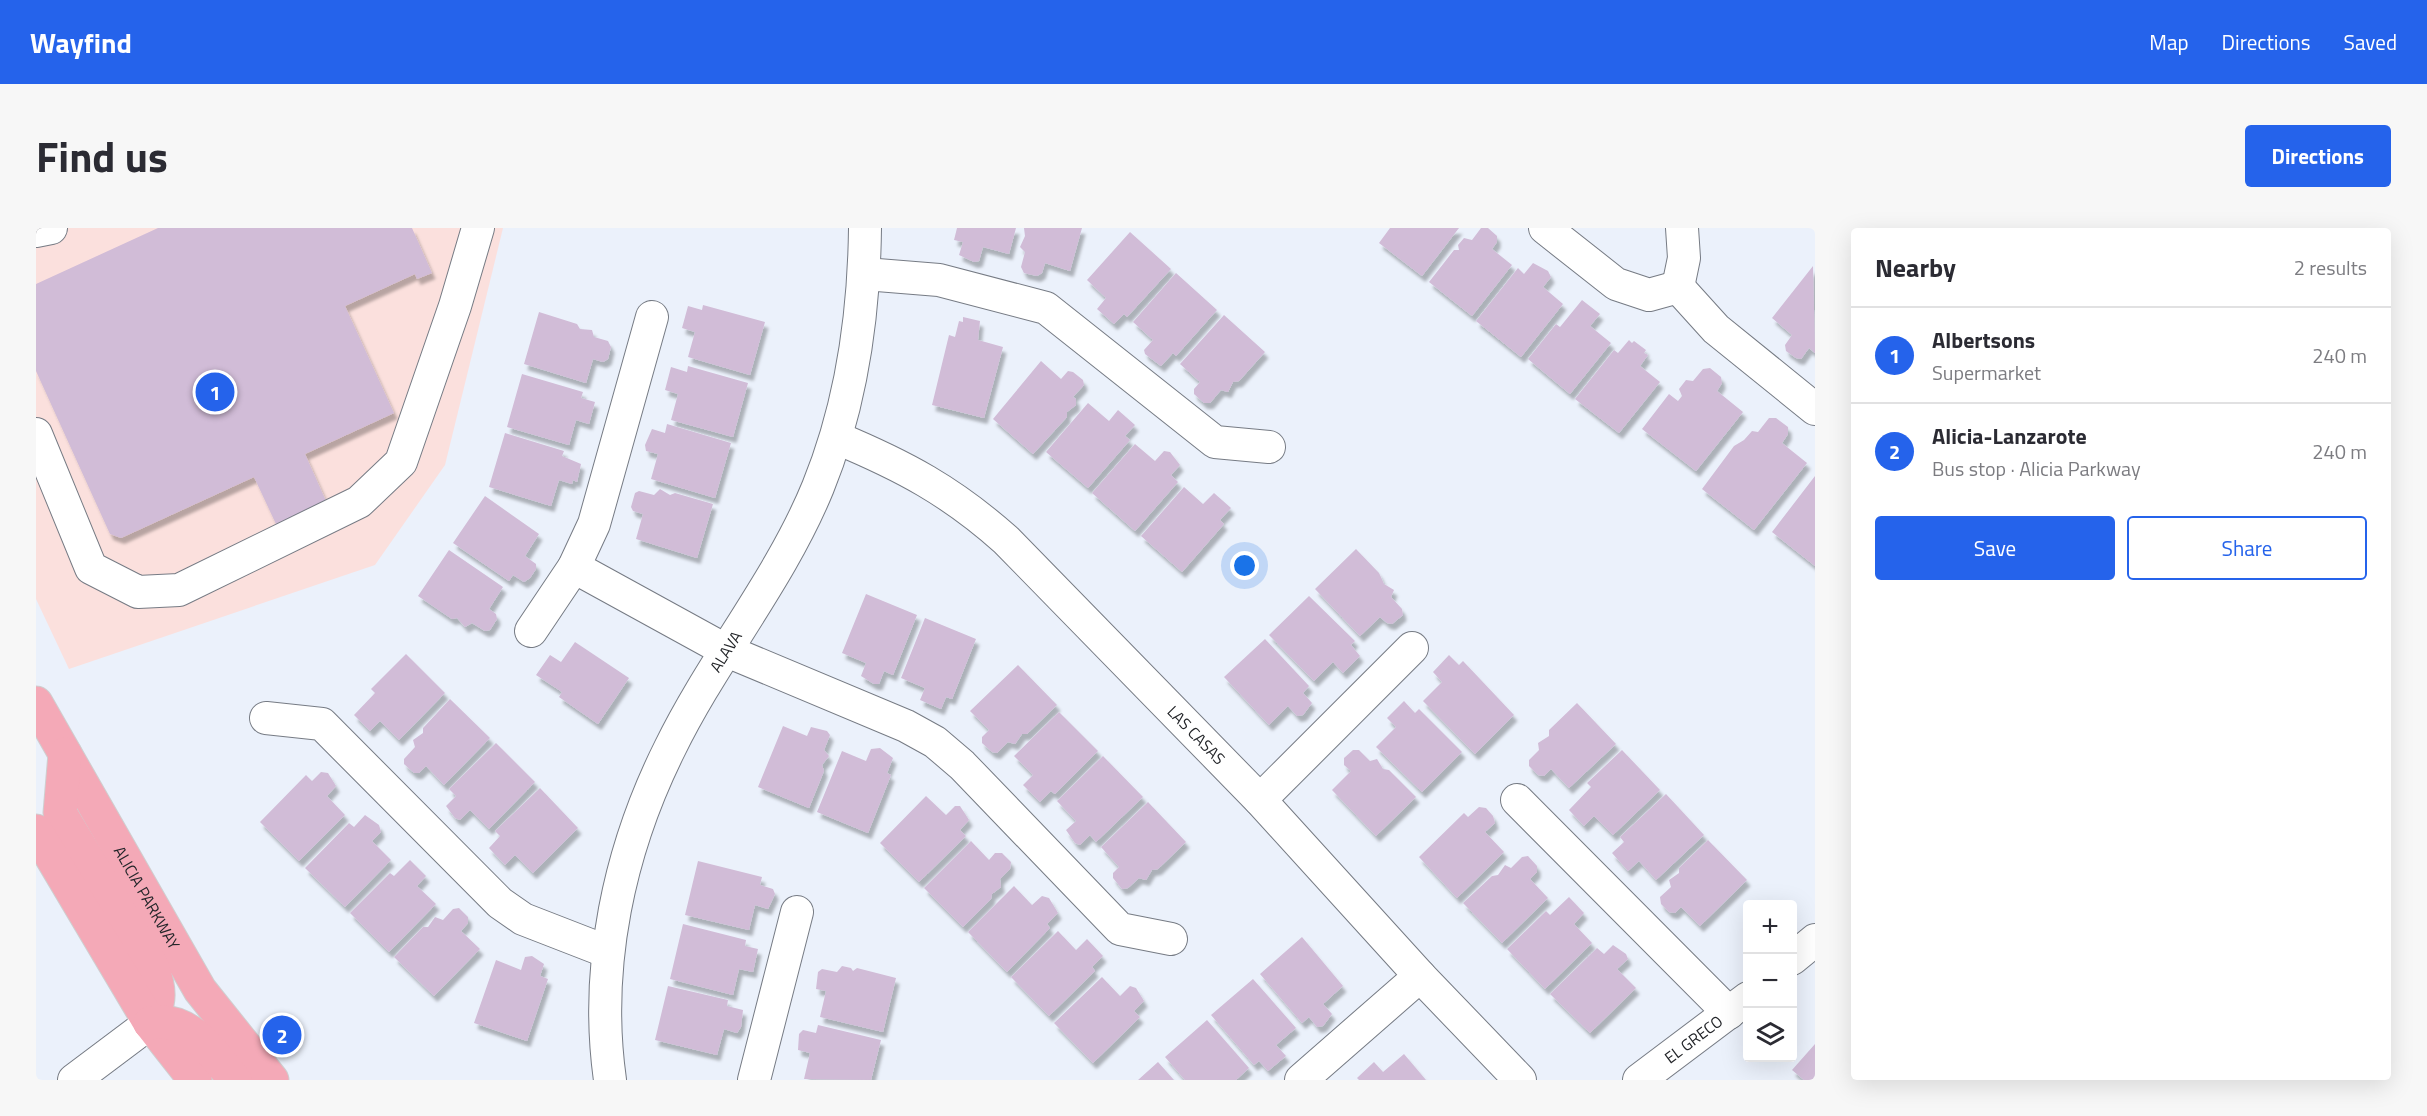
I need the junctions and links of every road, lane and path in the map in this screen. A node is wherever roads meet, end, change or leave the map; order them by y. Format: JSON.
{"nodes":[{"id":1,"x":478,"y":228,"type":"edge"},
{"id":2,"x":865,"y":228,"type":"edge"},
{"id":3,"x":1545,"y":228,"type":"edge"},
{"id":4,"x":1682,"y":228,"type":"edge"},
{"id":5,"x":864,"y":274,"type":"junction"},
{"id":6,"x":1678,"y":287,"type":"junction"},
{"id":7,"x":652,"y":317,"type":"dead end"},
{"id":8,"x":1815,"y":409,"type":"edge"},
{"id":9,"x":36,"y":434,"type":"edge"},
{"id":10,"x":837,"y":438,"type":"junction"},
{"id":11,"x":1269,"y":447,"type":"dead end"},
{"id":12,"x":574,"y":567,"type":"junction"},
{"id":13,"x":531,"y":631,"type":"dead end"},
{"id":14,"x":1412,"y":648,"type":"dead end"},
{"id":15,"x":727,"y":651,"type":"junction"},
{"id":16,"x":36,"y":703,"type":"edge"},
{"id":17,"x":266,"y":718,"type":"dead end"},
{"id":18,"x":65,"y":754,"type":"junction"},
{"id":19,"x":1260,"y":800,"type":"junction"},
{"id":20,"x":1517,"y":800,"type":"dead end"},
{"id":21,"x":36,"y":831,"type":"edge"},
{"id":22,"x":797,"y":912,"type":"dead end"},
{"id":23,"x":1171,"y":939,"type":"dead end"},
{"id":24,"x":1815,"y":940,"type":"edge"},
{"id":25,"x":608,"y":952,"type":"junction"},
{"id":26,"x":1797,"y":955,"type":"edge"},
{"id":27,"x":1420,"y":976,"type":"junction"},
{"id":28,"x":1738,"y":1005,"type":"edge"},
{"id":29,"x":150,"y":1023,"type":"junction"},
{"id":30,"x":74,"y":1080,"type":"edge"},
{"id":31,"x":195,"y":1080,"type":"edge"},
{"id":32,"x":235,"y":1080,"type":"edge"},
{"id":33,"x":272,"y":1080,"type":"edge"},
{"id":34,"x":610,"y":1080,"type":"edge"},
{"id":35,"x":754,"y":1080,"type":"edge"},
{"id":36,"x":1301,"y":1080,"type":"edge"},
{"id":37,"x":1520,"y":1080,"type":"edge"},
{"id":38,"x":1639,"y":1080,"type":"edge"}],
"edges":[{"from":1,"to":9,"type":"street"},
{"from":2,"to":5,"type":"street","name":"ALAVA"},
{"from":3,"to":6,"type":"street"},
{"from":4,"to":6,"type":"street"},
{"from":5,"to":10,"type":"street","name":"ALAVA"},
{"from":5,"to":11,"type":"street"},
{"from":6,"to":8,"type":"street"},
{"from":7,"to":12,"type":"street"},
{"from":10,"to":15,"type":"street","name":"ALAVA"},
{"from":10,"to":19,"type":"street","name":"LAS CASAS"},
{"from":12,"to":13,"type":"street"},
{"from":12,"to":15,"type":"street"},
{"from":14,"to":19,"type":"street"},
{"from":15,"to":23,"type":"street"},
{"from":15,"to":25,"type":"street","name":"ALAVA"},
{"from":16,"to":18,"type":"main road","name":"ALICIA PARKWAY"},
{"from":17,"to":25,"type":"street"},
{"from":18,"to":29,"type":"main road"},
{"from":18,"to":33,"type":"main road","name":"ALICIA PARKWAY"},
{"from":19,"to":27,"type":"street","name":"LAS CASAS"},
{"from":20,"to":28,"type":"street"},
{"from":21,"to":29,"type":"main road"},
{"from":22,"to":35,"type":"street"},
{"from":24,"to":26,"type":"street"},
{"from":25,"to":34,"type":"street","name":"ALAVA"},
{"from":27,"to":36,"type":"street"},
{"from":27,"to":37,"type":"street","name":"LAS CASAS"},
{"from":28,"to":38,"type":"street","name":"EL GRECO"},
{"from":29,"to":30,"type":"street"},
{"from":29,"to":31,"type":"main road"},
{"from":29,"to":32,"type":"main road"}]}
